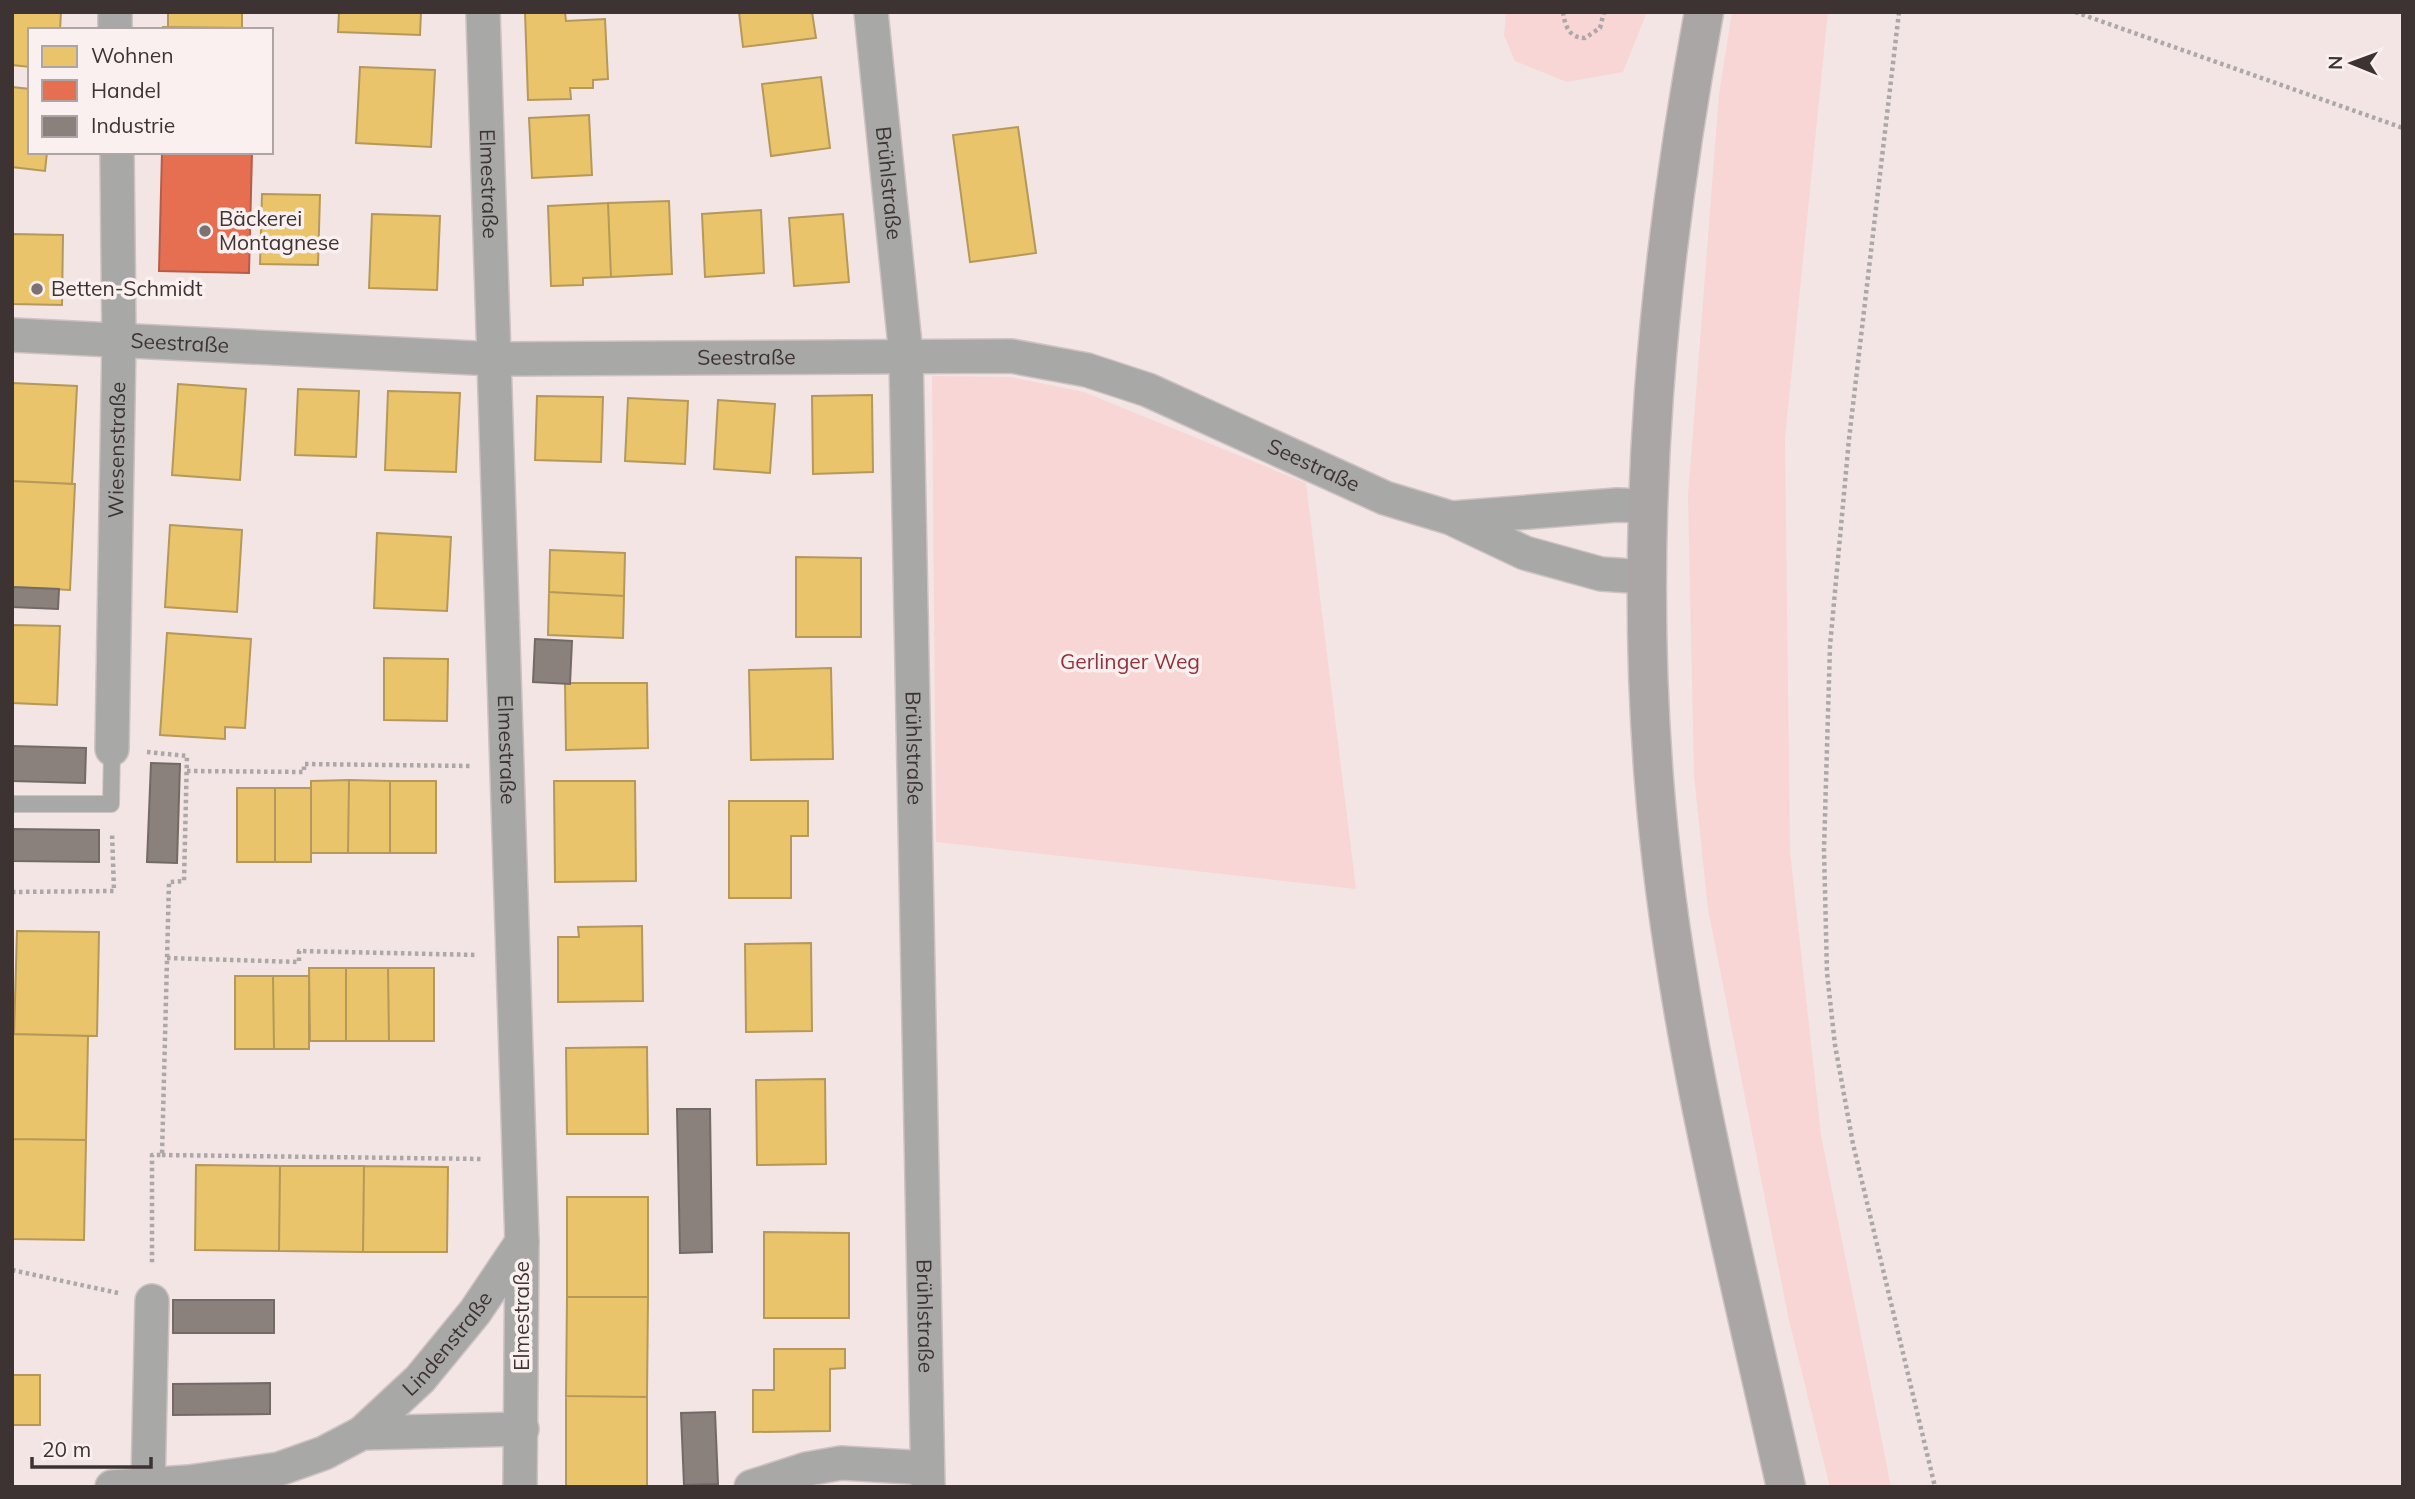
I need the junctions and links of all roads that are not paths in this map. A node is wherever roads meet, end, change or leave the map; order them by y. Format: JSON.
{"nodes":[{"id":1,"x":483,"y":12,"type":"edge"},
{"id":2,"x":872,"y":12,"type":"edge"},
{"id":3,"x":1704,"y":12,"type":"edge"},
{"id":4,"x":117,"y":154,"type":"edge"},
{"id":5,"x":12,"y":335,"type":"edge"},
{"id":6,"x":119,"y":340,"type":"junction"},
{"id":7,"x":906,"y":355,"type":"junction"},
{"id":8,"x":495,"y":359,"type":"junction"},
{"id":9,"x":1646,"y":506,"type":"junction"},
{"id":10,"x":1451,"y":518,"type":"junction"},
{"id":11,"x":1646,"y":577,"type":"junction"},
{"id":12,"x":111,"y":749,"type":"joint"},
{"id":13,"x":12,"y":804,"type":"edge"},
{"id":14,"x":522,"y":1242,"type":"junction"},
{"id":15,"x":152,"y":1301,"type":"road end"},
{"id":16,"x":522,"y":1429,"type":"junction"},
{"id":17,"x":362,"y":1433,"type":"junction"},
{"id":18,"x":927,"y":1477,"type":"edge"},
{"id":19,"x":148,"y":1486,"type":"edge"},
{"id":20,"x":112,"y":1487,"type":"edge"},
{"id":21,"x":520,"y":1487,"type":"edge"},
{"id":22,"x":751,"y":1487,"type":"edge"},
{"id":23,"x":1786,"y":1487,"type":"edge"}],
"edges":[{"from":1,"to":8,"type":"street","name":"Elmestraße"},
{"from":2,"to":7,"type":"street","name":"Brühlstraße"},
{"from":3,"to":9,"type":"main road"},
{"from":4,"to":6,"type":"street","name":"Wiesenstraße"},
{"from":5,"to":6,"type":"street","name":"Seestraße"},
{"from":6,"to":8,"type":"street","name":"Seestraße"},
{"from":6,"to":12,"type":"street","name":"Wiesenstraße"},
{"from":7,"to":8,"type":"street","name":"Seestraße"},
{"from":7,"to":10,"type":"street","name":"Seestraße"},
{"from":7,"to":18,"type":"street","name":"Brühlstraße"},
{"from":8,"to":14,"type":"street","name":"Elmestraße"},
{"from":9,"to":10,"type":"street","name":"Seestraße"},
{"from":9,"to":11,"type":"main road"},
{"from":10,"to":11,"type":"street","name":"Seestraße"},
{"from":11,"to":23,"type":"main road"},
{"from":12,"to":13,"type":"lane"},
{"from":14,"to":16,"type":"street","name":"Elmestraße"},
{"from":14,"to":17,"type":"street","name":"Lindenstraße"},
{"from":15,"to":19,"type":"street"},
{"from":16,"to":17,"type":"street","name":"Lindenstraße"},
{"from":16,"to":21,"type":"street","name":"Elmestraße"},
{"from":17,"to":19,"type":"street","name":"Lindenstraße"},
{"from":18,"to":22,"type":"street"},
{"from":19,"to":20,"type":"street","name":"Lindenstraße"}]}
